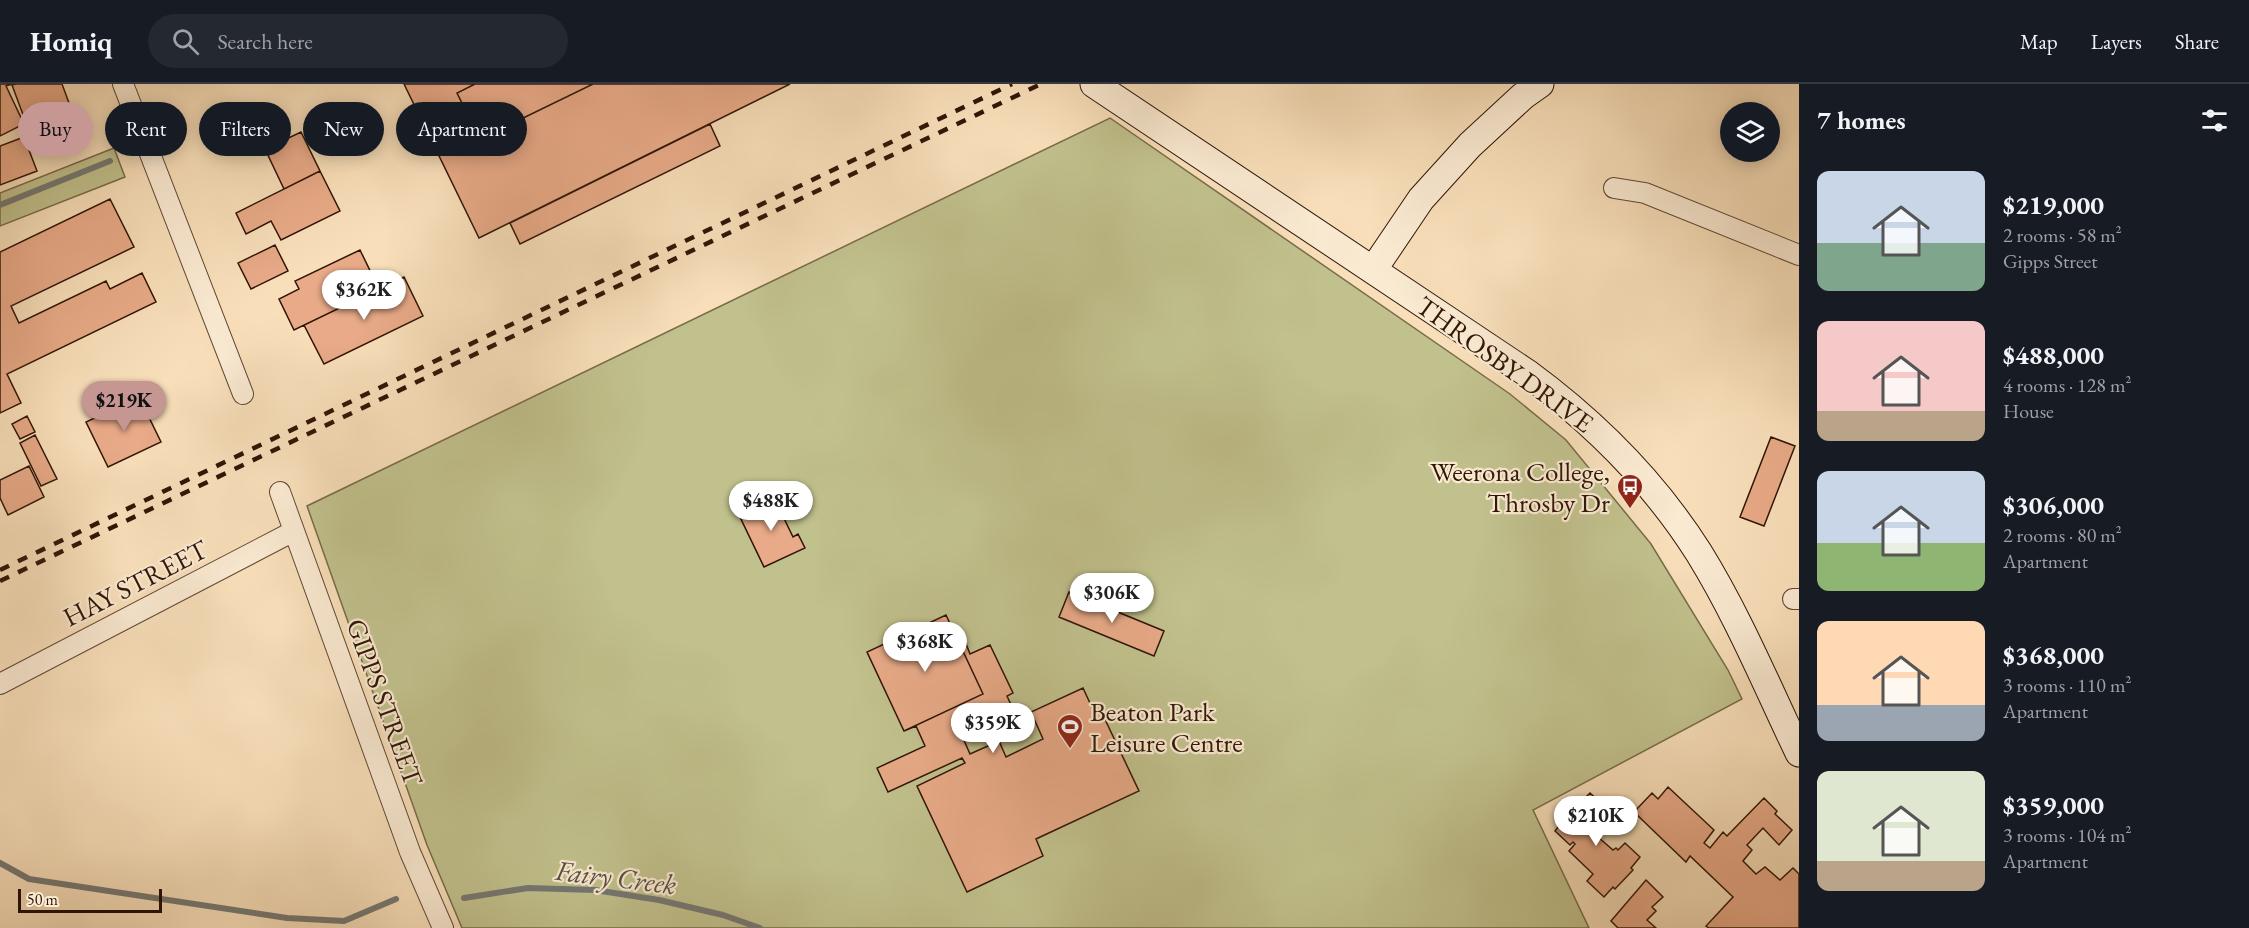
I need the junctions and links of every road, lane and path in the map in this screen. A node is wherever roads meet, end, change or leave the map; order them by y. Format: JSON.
{"nodes":[{"id":1,"x":123,"y":84,"type":"edge"},
{"id":2,"x":1094,"y":84,"type":"edge"},
{"id":3,"x":1540,"y":84,"type":"edge"},
{"id":4,"x":1614,"y":188,"type":"dead end"},
{"id":5,"x":1799,"y":255,"type":"edge"},
{"id":6,"x":1373,"y":270,"type":"junction"},
{"id":7,"x":243,"y":394,"type":"dead end"},
{"id":8,"x":280,"y":492,"type":"dead end"},
{"id":9,"x":294,"y":531,"type":"junction"},
{"id":10,"x":0,"y":684,"type":"edge"},
{"id":11,"x":1799,"y":753,"type":"edge"},
{"id":12,"x":443,"y":928,"type":"edge"}],
"edges":[{"from":1,"to":7,"type":"street"},
{"from":2,"to":6,"type":"main road","name":"THROSBY DRIVE"},
{"from":3,"to":6,"type":"main road"},
{"from":4,"to":5,"type":"street"},
{"from":6,"to":11,"type":"main road","name":"THROSBY DRIVE"},
{"from":8,"to":9,"type":"street","name":"GIPPS STREET"},
{"from":9,"to":10,"type":"street","name":"HAY STREET"},
{"from":9,"to":12,"type":"street","name":"GIPPS STREET"}]}
